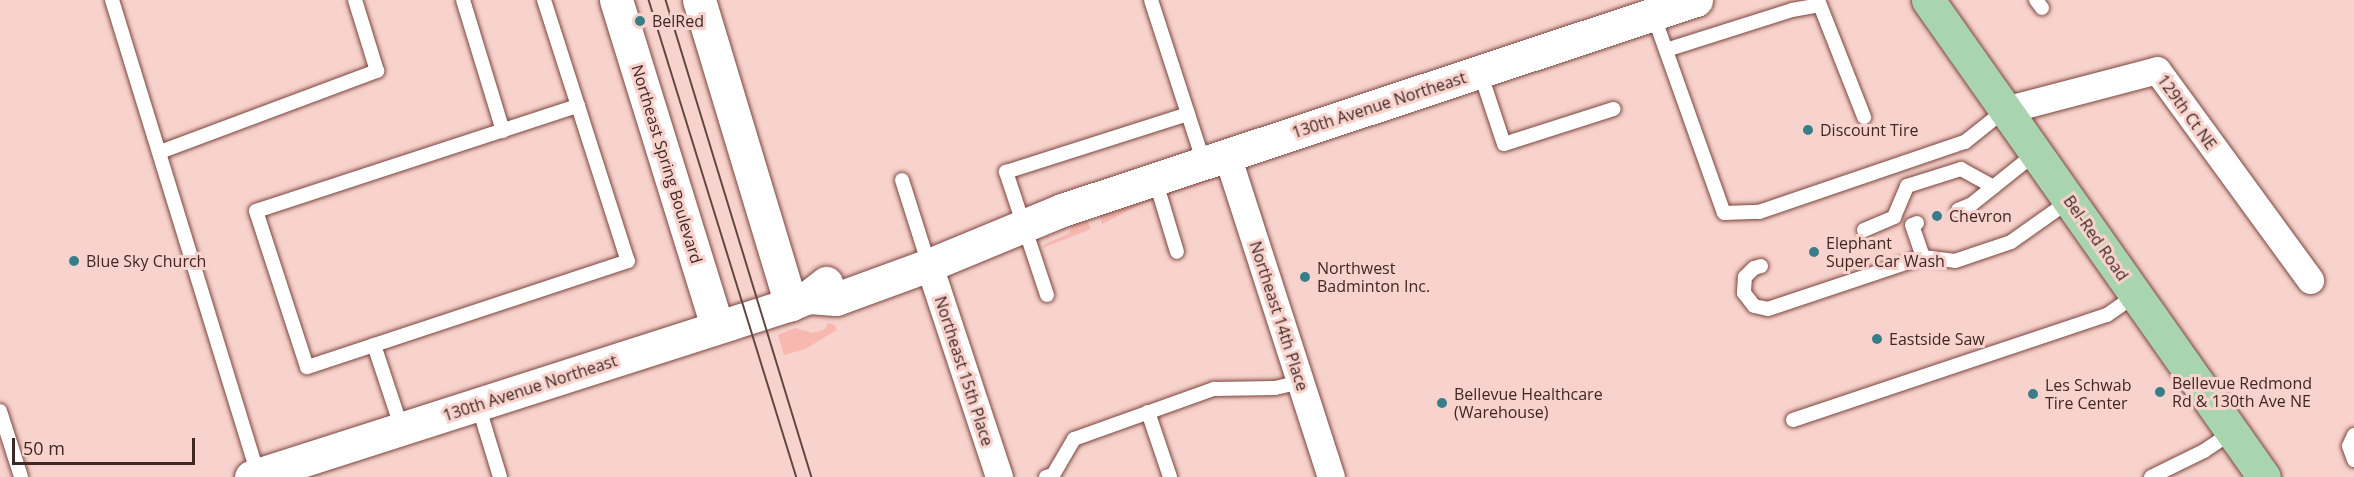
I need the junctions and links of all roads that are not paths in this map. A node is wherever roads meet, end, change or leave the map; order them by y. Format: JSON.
{"nodes":[{"id":1,"x":112,"y":0,"type":"edge"},
{"id":2,"x":355,"y":0,"type":"edge"},
{"id":3,"x":463,"y":0,"type":"edge"},
{"id":4,"x":544,"y":0,"type":"edge"},
{"id":5,"x":616,"y":0,"type":"edge"},
{"id":6,"x":699,"y":0,"type":"edge"},
{"id":7,"x":1151,"y":0,"type":"edge"},
{"id":8,"x":1928,"y":0,"type":"edge"},
{"id":9,"x":1819,"y":3,"type":"edge"},
{"id":10,"x":1676,"y":5,"type":"edge"},
{"id":11,"x":1666,"y":50,"type":"junction"},
{"id":12,"x":1480,"y":72,"type":"junction"},
{"id":13,"x":578,"y":106,"type":"junction"},
{"id":14,"x":1614,"y":109,"type":"dead end"},
{"id":15,"x":2005,"y":110,"type":"junction"},
{"id":16,"x":1188,"y":114,"type":"junction"},
{"id":17,"x":1864,"y":117,"type":"dead end"},
{"id":18,"x":503,"y":131,"type":"junction"},
{"id":19,"x":160,"y":152,"type":"junction"},
{"id":20,"x":2036,"y":153,"type":"junction"},
{"id":21,"x":1215,"y":159,"type":"junction"},
{"id":22,"x":1155,"y":179,"type":"junction"},
{"id":23,"x":902,"y":180,"type":"dead end"},
{"id":24,"x":1993,"y":187,"type":"junction"},
{"id":25,"x":2069,"y":201,"type":"junction"},
{"id":26,"x":1958,"y":210,"type":"dead end"},
{"id":27,"x":1024,"y":223,"type":"junction"},
{"id":28,"x":1917,"y":223,"type":"dead end"},
{"id":29,"x":1864,"y":230,"type":"dead end"},
{"id":30,"x":1177,"y":252,"type":"dead end"},
{"id":31,"x":927,"y":257,"type":"junction"},
{"id":32,"x":1923,"y":257,"type":"junction"},
{"id":33,"x":1761,"y":266,"type":"dead end"},
{"id":34,"x":2310,"y":280,"type":"dead end"},
{"id":35,"x":1047,"y":295,"type":"dead end"},
{"id":36,"x":2136,"y":295,"type":"junction"},
{"id":37,"x":800,"y":300,"type":"junction"},
{"id":38,"x":717,"y":327,"type":"junction"},
{"id":39,"x":374,"y":345,"type":"junction"},
{"id":40,"x":1300,"y":382,"type":"junction"},
{"id":41,"x":478,"y":405,"type":"junction"},
{"id":42,"x":0,"y":411,"type":"edge"},
{"id":43,"x":1148,"y":412,"type":"junction"},
{"id":44,"x":1793,"y":420,"type":"dead end"},
{"id":45,"x":402,"y":429,"type":"junction"},
{"id":46,"x":2232,"y":432,"type":"junction"},
{"id":47,"x":2354,"y":435,"type":"edge"},
{"id":48,"x":2354,"y":460,"type":"edge"},
{"id":49,"x":254,"y":476,"type":"edge"},
{"id":50,"x":21,"y":477,"type":"edge"},
{"id":51,"x":500,"y":477,"type":"edge"},
{"id":52,"x":999,"y":477,"type":"edge"},
{"id":53,"x":1046,"y":477,"type":"edge"},
{"id":54,"x":1170,"y":477,"type":"edge"},
{"id":55,"x":1331,"y":477,"type":"edge"},
{"id":56,"x":2151,"y":477,"type":"edge"},
{"id":57,"x":2264,"y":477,"type":"edge"}],
"edges":[{"from":1,"to":19,"type":"lane"},
{"from":2,"to":19,"type":"lane"},
{"from":3,"to":18,"type":"lane"},
{"from":4,"to":13,"type":"lane"},
{"from":5,"to":38,"type":"street","name":"Northeast Spring Boulevard"},
{"from":6,"to":37,"type":"street"},
{"from":7,"to":16,"type":"lane"},
{"from":8,"to":15,"type":"main road","name":"Bel-Red Road"},
{"from":9,"to":11,"type":"lane"},
{"from":9,"to":17,"type":"lane"},
{"from":10,"to":11,"type":"lane"},
{"from":10,"to":12,"type":"street","name":"130th Avenue Northeast"},
{"from":11,"to":15,"type":"lane"},
{"from":12,"to":14,"type":"lane"},
{"from":12,"to":21,"type":"street","name":"130th Avenue Northeast"},
{"from":13,"to":18,"type":"lane"},
{"from":13,"to":39,"type":"lane"},
{"from":15,"to":20,"type":"main road","name":"Bel-Red Road"},
{"from":15,"to":34,"type":"street","name":"129th Ct NE"},
{"from":16,"to":21,"type":"lane"},
{"from":16,"to":27,"type":"lane"},
{"from":18,"to":39,"type":"lane"},
{"from":19,"to":49,"type":"lane"},
{"from":20,"to":24,"type":"lane"},
{"from":20,"to":25,"type":"main road","name":"Bel-Red Road"},
{"from":21,"to":22,"type":"street","name":"130th Avenue Northeast"},
{"from":21,"to":40,"type":"street","name":"Northeast 14th Place"},
{"from":22,"to":27,"type":"street","name":"130th Avenue Northeast"},
{"from":22,"to":30,"type":"lane"},
{"from":23,"to":31,"type":"lane"},
{"from":24,"to":26,"type":"lane"},
{"from":24,"to":29,"type":"lane"},
{"from":25,"to":32,"type":"lane"},
{"from":25,"to":36,"type":"main road","name":"Bel-Red Road"},
{"from":27,"to":31,"type":"street","name":"130th Avenue Northeast"},
{"from":27,"to":35,"type":"lane"},
{"from":28,"to":32,"type":"lane"},
{"from":31,"to":37,"type":"street","name":"130th Avenue Northeast"},
{"from":31,"to":52,"type":"street","name":"Northeast 15th Place"},
{"from":32,"to":33,"type":"lane"},
{"from":36,"to":44,"type":"lane"},
{"from":36,"to":46,"type":"main road","name":"Bel-Red Road"},
{"from":37,"to":38,"type":"street","name":"130th Avenue Northeast"},
{"from":38,"to":41,"type":"street","name":"130th Avenue Northeast"},
{"from":39,"to":45,"type":"lane"},
{"from":40,"to":43,"type":"lane"},
{"from":40,"to":55,"type":"street","name":"Northeast 14th Place"},
{"from":41,"to":45,"type":"street","name":"130th Avenue Northeast"},
{"from":41,"to":51,"type":"lane"},
{"from":42,"to":50,"type":"lane"},
{"from":43,"to":53,"type":"lane"},
{"from":43,"to":54,"type":"lane"},
{"from":45,"to":49,"type":"street","name":"130th Avenue Northeast"},
{"from":46,"to":56,"type":"lane"},
{"from":46,"to":57,"type":"main road","name":"Bel-Red Road"},
{"from":47,"to":48,"type":"lane"}]}
